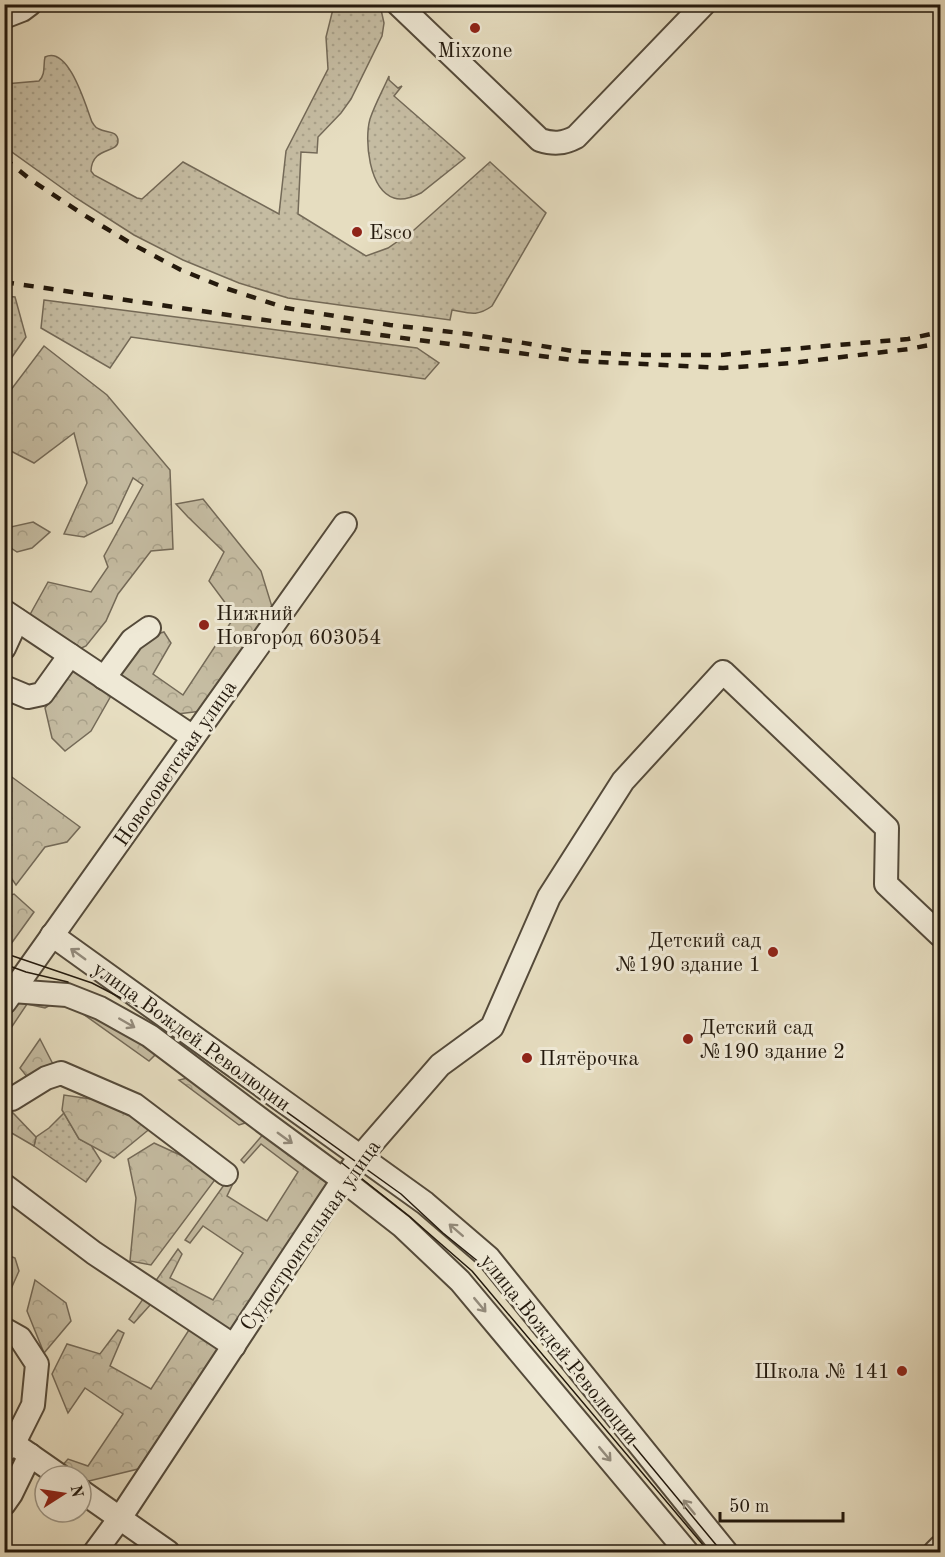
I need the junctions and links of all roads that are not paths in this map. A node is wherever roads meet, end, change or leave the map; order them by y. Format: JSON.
{"nodes":[{"id":1,"x":30,"y":4,"type":"edge"},
{"id":2,"x":398,"y":4,"type":"edge"},
{"id":3,"x":704,"y":4,"type":"edge"},
{"id":4,"x":4,"y":17,"type":"edge"},
{"id":5,"x":345,"y":524,"type":"dead end"},
{"id":6,"x":11,"y":616,"type":"edge"},
{"id":7,"x":149,"y":628,"type":"dead end"},
{"id":8,"x":4,"y":648,"type":"edge"},
{"id":9,"x":70,"y":655,"type":"junction"},
{"id":10,"x":104,"y":678,"type":"junction"},
{"id":11,"x":4,"y":687,"type":"edge"},
{"id":12,"x":193,"y":737,"type":"junction"},
{"id":13,"x":52,"y":935,"type":"junction"},
{"id":14,"x":940,"y":935,"type":"edge"},
{"id":15,"x":8,"y":997,"type":"edge"},
{"id":16,"x":7,"y":1103,"type":"edge"},
{"id":17,"x":360,"y":1157,"type":"junction"},
{"id":18,"x":226,"y":1174,"type":"dead end"},
{"id":19,"x":343,"y":1180,"type":"junction"},
{"id":20,"x":4,"y":1185,"type":"edge"},
{"id":21,"x":4,"y":1329,"type":"edge"},
{"id":22,"x":234,"y":1346,"type":"junction"},
{"id":23,"x":13,"y":1446,"type":"edge"},
{"id":24,"x":41,"y":1464,"type":"edge"},
{"id":25,"x":93,"y":1499,"type":"edge"},
{"id":26,"x":4,"y":1504,"type":"edge"},
{"id":27,"x":120,"y":1518,"type":"junction"},
{"id":28,"x":940,"y":1547,"type":"edge"},
{"id":29,"x":95,"y":1552,"type":"edge"},
{"id":30,"x":168,"y":1552,"type":"edge"},
{"id":31,"x":687,"y":1552,"type":"edge"},
{"id":32,"x":726,"y":1552,"type":"edge"},
{"id":33,"x":935,"y":1552,"type":"edge"}],
"edges":[{"from":1,"to":4,"type":"street"},
{"from":2,"to":3,"type":"street"},
{"from":5,"to":12,"type":"street","name":"Новосоветская улица"},
{"from":6,"to":8,"type":"street"},
{"from":6,"to":9,"type":"street"},
{"from":7,"to":10,"type":"street"},
{"from":9,"to":10,"type":"street"},
{"from":9,"to":11,"type":"street"},
{"from":10,"to":12,"type":"street"},
{"from":12,"to":13,"type":"street","name":"Новосоветская улица"},
{"from":13,"to":15,"type":"street","name":"Новосоветская улица"},
{"from":17,"to":13,"type":"street","name":"улица Вождей Революции","one_way":true},
{"from":14,"to":17,"type":"street","name":"Судостроительная улица"},
{"from":15,"to":19,"type":"street","name":"улица Вождей Революции","one_way":true},
{"from":16,"to":18,"type":"street"},
{"from":17,"to":19,"type":"street","name":"Судостроительная улица"},
{"from":32,"to":17,"type":"street","name":"улица Вождей Революции","one_way":true},
{"from":19,"to":22,"type":"street","name":"Судостроительная улица"},
{"from":19,"to":31,"type":"street","name":"улица Вождей Революции","one_way":true},
{"from":20,"to":22,"type":"street"},
{"from":21,"to":23,"type":"street"},
{"from":22,"to":27,"type":"street","name":"Судостроительная улица"},
{"from":23,"to":24,"type":"street"},
{"from":23,"to":26,"type":"street"},
{"from":25,"to":27,"type":"street"},
{"from":27,"to":29,"type":"street","name":"Судостроительная улица"},
{"from":27,"to":30,"type":"street"},
{"from":28,"to":33,"type":"street"}]}
